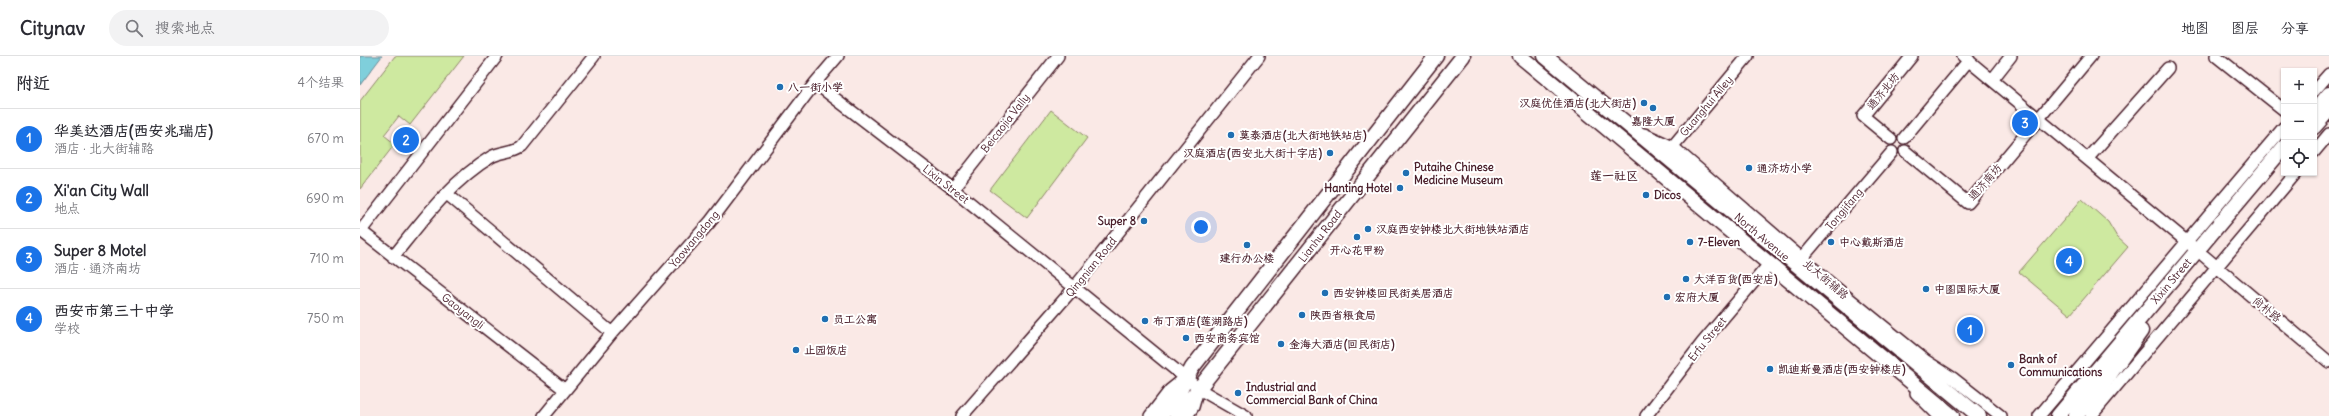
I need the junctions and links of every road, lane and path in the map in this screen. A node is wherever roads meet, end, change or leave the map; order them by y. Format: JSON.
{"nodes":[{"id":1,"x":497,"y":56,"type":"edge"},
{"id":2,"x":594,"y":56,"type":"edge"},
{"id":3,"x":838,"y":56,"type":"edge"},
{"id":4,"x":1058,"y":56,"type":"edge"},
{"id":5,"x":1259,"y":56,"type":"edge"},
{"id":6,"x":1436,"y":56,"type":"edge"},
{"id":7,"x":1463,"y":56,"type":"edge"},
{"id":8,"x":1520,"y":56,"type":"edge"},
{"id":9,"x":1545,"y":56,"type":"edge"},
{"id":10,"x":1748,"y":56,"type":"edge"},
{"id":11,"x":1912,"y":56,"type":"edge"},
{"id":12,"x":2012,"y":56,"type":"edge"},
{"id":13,"x":2091,"y":56,"type":"edge"},
{"id":14,"x":2216,"y":56,"type":"edge"},
{"id":15,"x":1966,"y":58,"type":"edge"},
{"id":16,"x":2168,"y":68,"type":"dead end"},
{"id":17,"x":2329,"y":74,"type":"edge"},
{"id":18,"x":1992,"y":80,"type":"junction"},
{"id":19,"x":815,"y":83,"type":"junction"},
{"id":20,"x":2317,"y":88,"type":"edge"},
{"id":21,"x":2329,"y":94,"type":"edge"},
{"id":22,"x":2281,"y":108,"type":"edge"},
{"id":23,"x":2317,"y":108,"type":"edge"},
{"id":24,"x":2329,"y":110,"type":"edge"},
{"id":25,"x":2039,"y":119,"type":"junction"},
{"id":26,"x":2317,"y":124,"type":"edge"},
{"id":27,"x":2281,"y":131,"type":"edge"},
{"id":28,"x":1904,"y":138,"type":"junction"},
{"id":29,"x":2326,"y":138,"type":"edge"},
{"id":30,"x":1891,"y":139,"type":"junction"},
{"id":31,"x":2317,"y":148,"type":"edge"},
{"id":32,"x":1669,"y":151,"type":"junction"},
{"id":33,"x":1905,"y":151,"type":"junction"},
{"id":34,"x":2281,"y":151,"type":"edge"},
{"id":35,"x":1892,"y":152,"type":"junction"},
{"id":36,"x":2087,"y":159,"type":"junction"},
{"id":37,"x":2281,"y":165,"type":"edge"},
{"id":38,"x":2293,"y":176,"type":"edge"},
{"id":39,"x":952,"y":189,"type":"junction"},
{"id":40,"x":447,"y":194,"type":"junction"},
{"id":41,"x":360,"y":232,"type":"edge"},
{"id":42,"x":2196,"y":250,"type":"junction"},
{"id":43,"x":393,"y":256,"type":"junction"},
{"id":44,"x":1799,"y":262,"type":"junction"},
{"id":45,"x":1769,"y":265,"type":"junction"},
{"id":46,"x":2217,"y":267,"type":"junction"},
{"id":47,"x":1074,"y":288,"type":"junction"},
{"id":48,"x":612,"y":333,"type":"junction"},
{"id":49,"x":2329,"y":362,"type":"edge"},
{"id":50,"x":1185,"y":377,"type":"junction"},
{"id":51,"x":1199,"y":388,"type":"junction"},
{"id":52,"x":565,"y":390,"type":"junction"},
{"id":53,"x":544,"y":416,"type":"edge"},
{"id":54,"x":962,"y":416,"type":"edge"},
{"id":55,"x":1150,"y":416,"type":"edge"},
{"id":56,"x":1161,"y":416,"type":"edge"},
{"id":57,"x":1177,"y":416,"type":"edge"},
{"id":58,"x":1186,"y":416,"type":"edge"},
{"id":59,"x":1246,"y":416,"type":"edge"},
{"id":60,"x":1646,"y":416,"type":"edge"},
{"id":61,"x":1939,"y":416,"type":"edge"},
{"id":62,"x":1952,"y":416,"type":"edge"},
{"id":63,"x":1979,"y":416,"type":"edge"},
{"id":64,"x":2001,"y":416,"type":"edge"},
{"id":65,"x":2039,"y":416,"type":"edge"},
{"id":66,"x":2058,"y":416,"type":"edge"},
{"id":67,"x":2076,"y":416,"type":"edge"},
{"id":68,"x":2092,"y":416,"type":"edge"}],
"edges":[{"from":1,"to":41,"type":"street"},
{"from":2,"to":40,"type":"street"},
{"from":3,"to":19,"type":"street","name":"Yaowangdong"},
{"from":4,"to":39,"type":"street","name":"Beicaojia Vally"},
{"from":5,"to":47,"type":"street","name":"Qingnian Road"},
{"from":6,"to":50,"type":"main road","name":"Lianhu Road"},
{"from":7,"to":51,"type":"main road","name":"Lianhu Road"},
{"from":8,"to":45,"type":"main road","name":"North Avenue"},
{"from":9,"to":32,"type":"main road","name":"North Avenue"},
{"from":10,"to":32,"type":"street","name":"Guanghui Alley"},
{"from":11,"to":30,"type":"street","name":"通济北坊"},
{"from":12,"to":18,"type":"street"},
{"from":13,"to":25,"type":"street"},
{"from":14,"to":22,"type":"street"},
{"from":15,"to":18,"type":"street","name":"尚朴路"},
{"from":15,"to":28,"type":"street"},
{"from":16,"to":36,"type":"street"},
{"from":17,"to":20,"type":"street"},
{"from":18,"to":25,"type":"street","name":"尚朴路"},
{"from":19,"to":39,"type":"street","name":"Lixin Street"},
{"from":19,"to":48,"type":"street","name":"Yaowangdong"},
{"from":21,"to":23,"type":"main road"},
{"from":24,"to":26,"type":"main road"},
{"from":25,"to":33,"type":"street","name":"通济南坊"},
{"from":25,"to":36,"type":"street","name":"尚朴路"},
{"from":27,"to":42,"type":"street"},
{"from":28,"to":30,"type":"street"},
{"from":28,"to":33,"type":"street"},
{"from":29,"to":31,"type":"street"},
{"from":30,"to":35,"type":"street"},
{"from":32,"to":44,"type":"main road","name":"North Avenue"},
{"from":33,"to":35,"type":"street"},
{"from":34,"to":42,"type":"main road","name":"Xixin Street"},
{"from":35,"to":44,"type":"street","name":"Tongjifang"},
{"from":36,"to":42,"type":"street","name":"尚朴路"},
{"from":37,"to":42,"type":"main road","name":"Xixin Street"},
{"from":38,"to":46,"type":"street"},
{"from":39,"to":47,"type":"street","name":"Lixin Street"},
{"from":40,"to":43,"type":"street"},
{"from":40,"to":48,"type":"street"},
{"from":41,"to":43,"type":"street","name":"Gaoyangli"},
{"from":42,"to":46,"type":"street","name":"尚朴路"},
{"from":42,"to":65,"type":"street"},
{"from":42,"to":66,"type":"main road","name":"Xixin Street"},
{"from":42,"to":67,"type":"main road","name":"Xixin Street"},
{"from":43,"to":52,"type":"street","name":"Gaoyangli"},
{"from":44,"to":63,"type":"main road","name":"North Avenue"},
{"from":44,"to":64,"type":"street","name":"北大街辅路"},
{"from":45,"to":60,"type":"street","name":"Erfu Street"},
{"from":45,"to":61,"type":"street"},
{"from":45,"to":62,"type":"main road","name":"North Avenue"},
{"from":46,"to":49,"type":"street","name":"尚朴路"},
{"from":46,"to":68,"type":"street"},
{"from":47,"to":50,"type":"street","name":"Lixin Street"},
{"from":47,"to":54,"type":"street","name":"Qingnian Road"},
{"from":48,"to":52,"type":"street","name":"Yaowangdong"},
{"from":50,"to":51,"type":"street","name":"Lixin Street"},
{"from":50,"to":55,"type":"street"},
{"from":50,"to":56,"type":"main road","name":"Lianhu Road"},
{"from":51,"to":57,"type":"main road","name":"Lianhu Road"},
{"from":51,"to":58,"type":"street"},
{"from":51,"to":59,"type":"street","name":"Lixin Street"},
{"from":52,"to":53,"type":"street","name":"Yaowangdong"}]}
